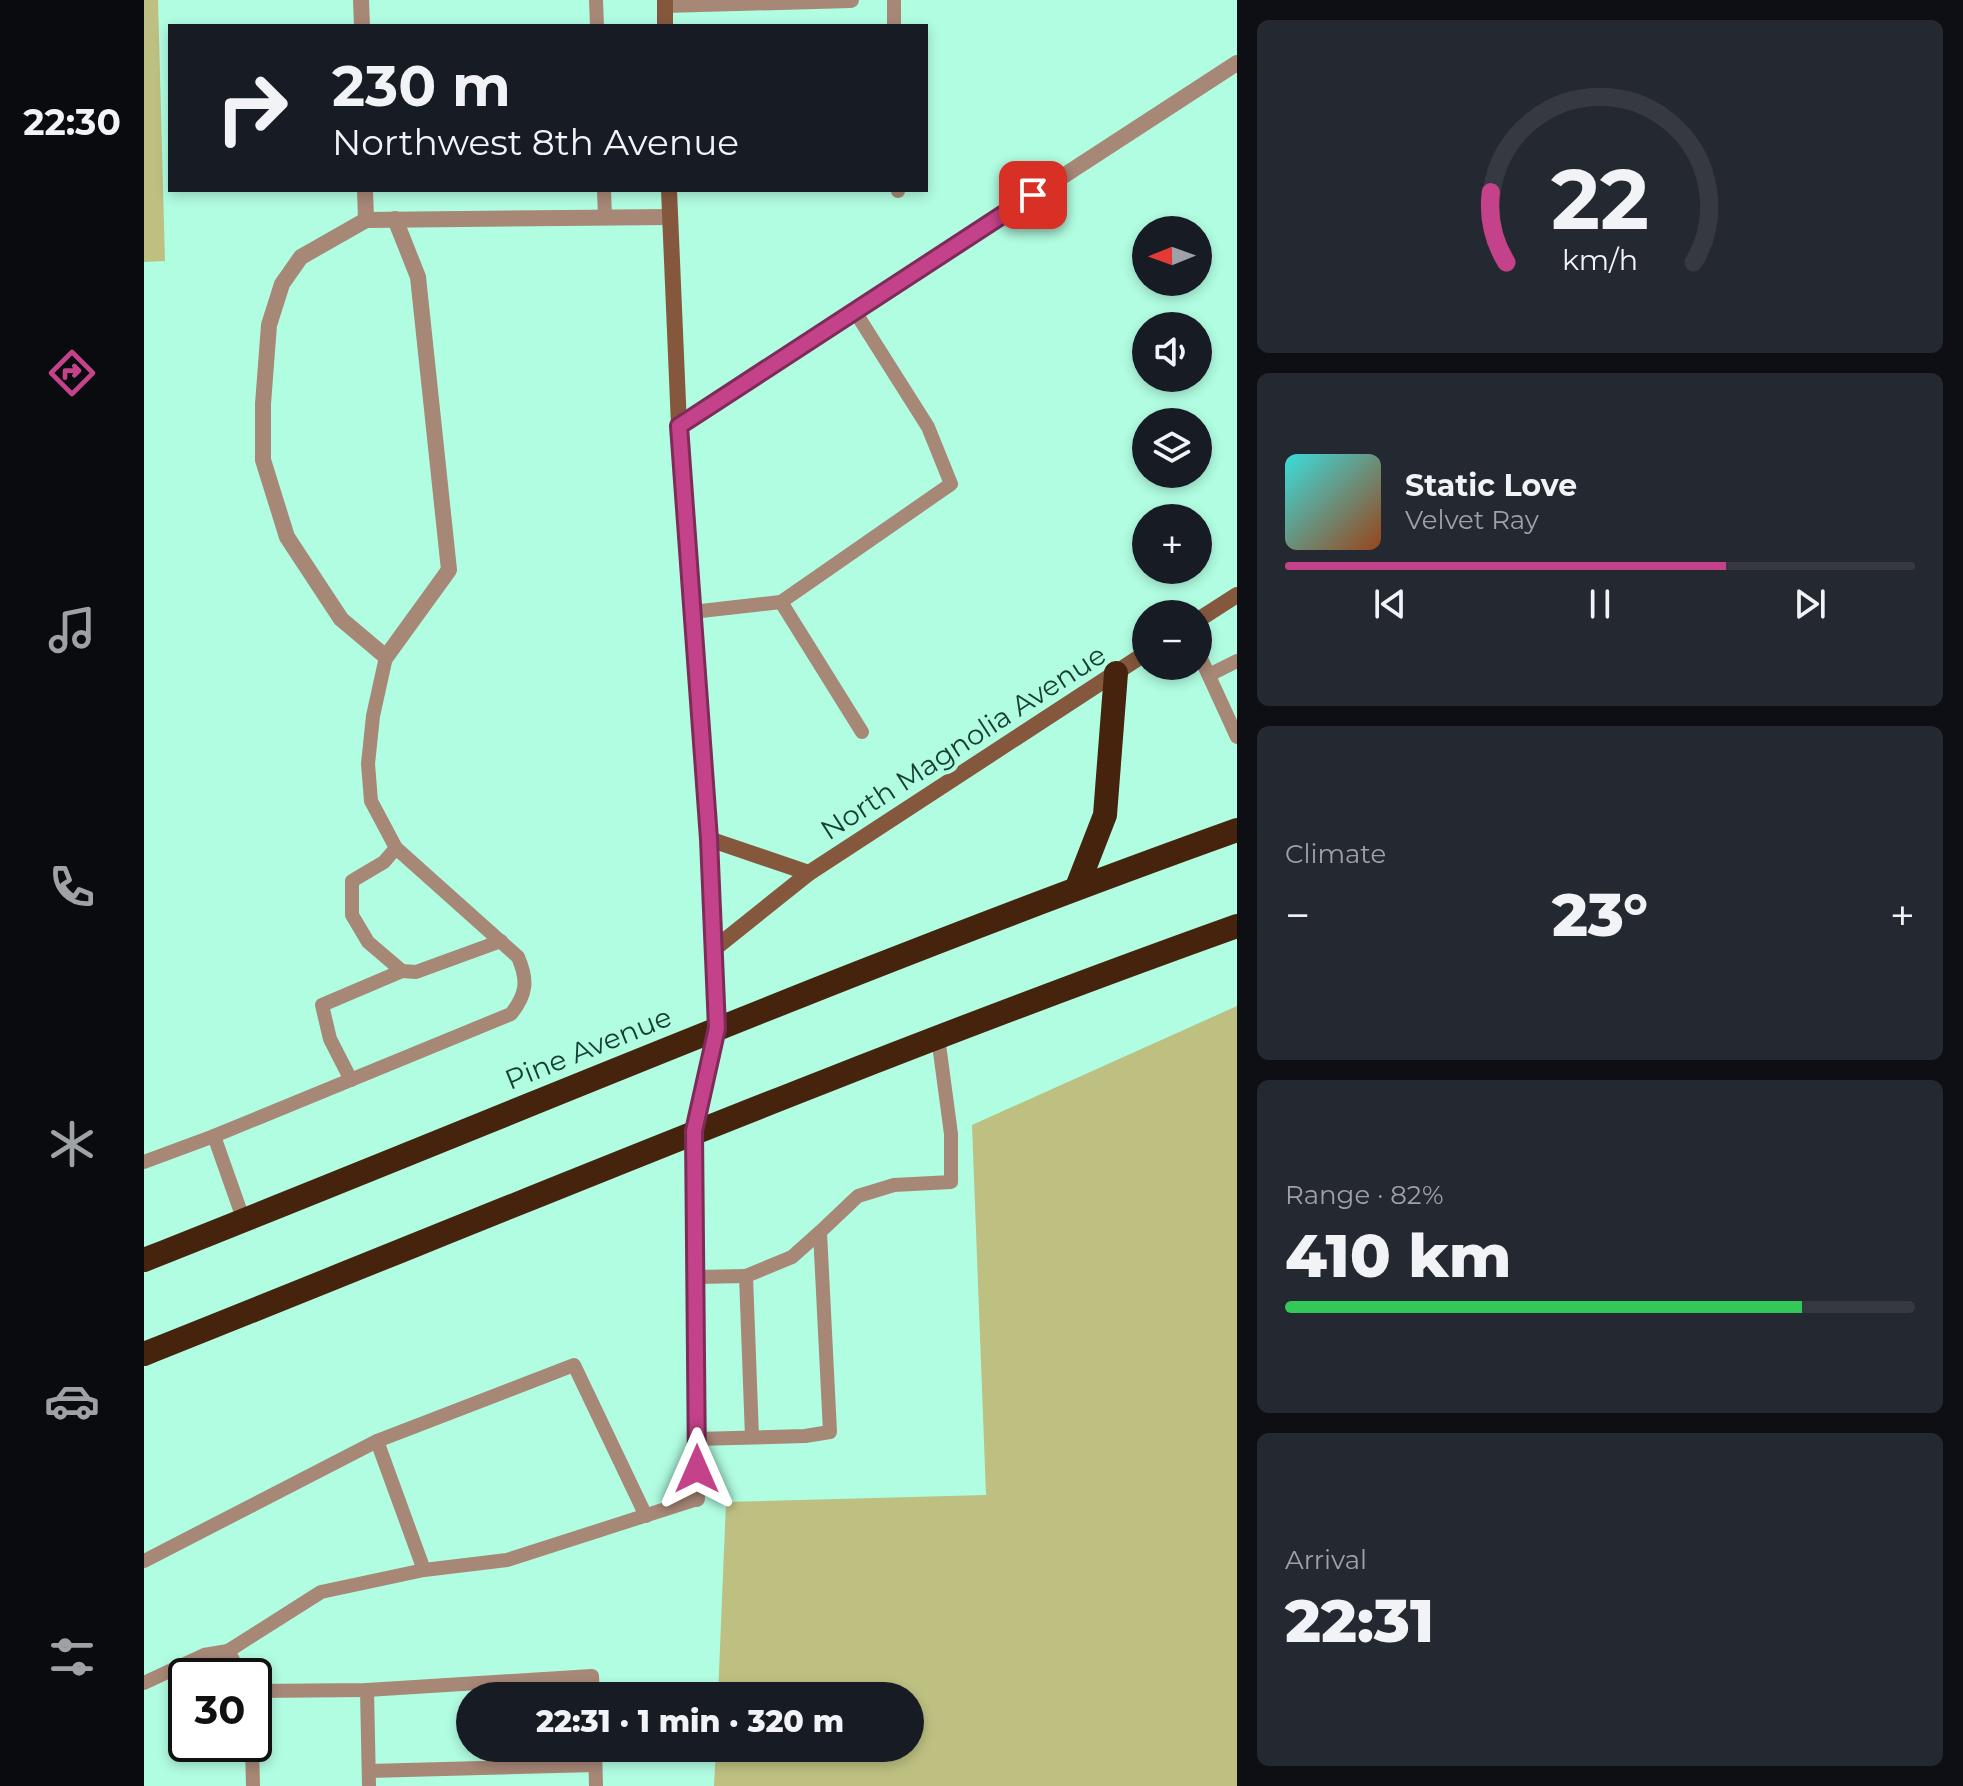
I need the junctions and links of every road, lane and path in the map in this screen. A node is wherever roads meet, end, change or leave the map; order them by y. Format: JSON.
{"nodes":[{"id":1,"x":361,"y":0,"type":"edge"},
{"id":2,"x":596,"y":0,"type":"edge"},
{"id":3,"x":851,"y":0,"type":"edge"},
{"id":4,"x":894,"y":0,"type":"edge"},
{"id":5,"x":665,"y":2,"type":"edge"},
{"id":6,"x":362,"y":24,"type":"edge"},
{"id":7,"x":597,"y":24,"type":"edge"},
{"id":8,"x":665,"y":24,"type":"edge"},
{"id":9,"x":894,"y":24,"type":"edge"},
{"id":10,"x":1237,"y":63,"type":"edge"},
{"id":11,"x":365,"y":192,"type":"edge"},
{"id":12,"x":604,"y":192,"type":"edge"},
{"id":13,"x":669,"y":192,"type":"edge"},
{"id":14,"x":605,"y":217,"type":"junction"},
{"id":15,"x":670,"y":217,"type":"junction"},
{"id":16,"x":395,"y":219,"type":"junction"},
{"id":17,"x":366,"y":220,"type":"junction"},
{"id":18,"x":854,"y":310,"type":"junction"},
{"id":19,"x":679,"y":426,"type":"junction"},
{"id":20,"x":1237,"y":595,"type":"edge"},
{"id":21,"x":781,"y":602,"type":"junction"},
{"id":22,"x":1212,"y":611,"type":"edge"},
{"id":23,"x":692,"y":612,"type":"junction"},
{"id":24,"x":386,"y":657,"type":"junction"},
{"id":25,"x":1237,"y":661,"type":"edge"},
{"id":26,"x":1132,"y":662,"type":"edge"},
{"id":27,"x":1116,"y":673,"type":"junction"},
{"id":28,"x":1212,"y":674,"type":"edge"},
{"id":29,"x":1211,"y":680,"type":"edge"},
{"id":30,"x":1235,"y":728,"type":"edge"},
{"id":31,"x":862,"y":732,"type":"dead end"},
{"id":32,"x":1237,"y":830,"type":"edge"},
{"id":33,"x":709,"y":839,"type":"junction"},
{"id":34,"x":396,"y":848,"type":"junction"},
{"id":35,"x":809,"y":873,"type":"junction"},
{"id":36,"x":1077,"y":887,"type":"junction"},
{"id":37,"x":1237,"y":926,"type":"edge"},
{"id":38,"x":501,"y":941,"type":"junction"},
{"id":39,"x":714,"y":949,"type":"junction"},
{"id":40,"x":402,"y":971,"type":"junction"},
{"id":41,"x":717,"y":1028,"type":"junction"},
{"id":42,"x":938,"y":1037,"type":"junction"},
{"id":43,"x":351,"y":1080,"type":"junction"},
{"id":44,"x":694,"y":1131,"type":"junction"},
{"id":45,"x":214,"y":1136,"type":"junction"},
{"id":46,"x":144,"y":1162,"type":"edge"},
{"id":47,"x":244,"y":1221,"type":"junction"},
{"id":48,"x":820,"y":1232,"type":"junction"},
{"id":49,"x":144,"y":1260,"type":"edge"},
{"id":50,"x":746,"y":1276,"type":"junction"},
{"id":51,"x":696,"y":1277,"type":"junction"},
{"id":52,"x":144,"y":1354,"type":"edge"},
{"id":53,"x":752,"y":1437,"type":"junction"},
{"id":54,"x":696,"y":1439,"type":"junction"},
{"id":55,"x":377,"y":1441,"type":"junction"},
{"id":56,"x":697,"y":1499,"type":"joint"},
{"id":57,"x":646,"y":1516,"type":"junction"},
{"id":58,"x":144,"y":1561,"type":"edge"},
{"id":59,"x":424,"y":1570,"type":"junction"},
{"id":60,"x":228,"y":1651,"type":"junction"},
{"id":61,"x":232,"y":1658,"type":"edge"},
{"id":62,"x":496,"y":1682,"type":"edge"},
{"id":63,"x":592,"y":1682,"type":"edge"},
{"id":64,"x":144,"y":1683,"type":"edge"},
{"id":65,"x":456,"y":1684,"type":"edge"},
{"id":66,"x":367,"y":1690,"type":"junction"},
{"id":67,"x":272,"y":1691,"type":"edge"},
{"id":68,"x":252,"y":1762,"type":"edge"},
{"id":69,"x":595,"y":1765,"type":"joint"},
{"id":70,"x":369,"y":1778,"type":"edge"},
{"id":71,"x":253,"y":1786,"type":"edge"},
{"id":72,"x":596,"y":1786,"type":"edge"}],
"edges":[{"from":1,"to":6,"type":"street"},
{"from":2,"to":7,"type":"lane"},
{"from":3,"to":5,"type":"street"},
{"from":4,"to":9,"type":"lane"},
{"from":5,"to":8,"type":"street"},
{"from":10,"to":18,"type":"street"},
{"from":11,"to":17,"type":"street"},
{"from":12,"to":14,"type":"lane"},
{"from":13,"to":15,"type":"street"},
{"from":14,"to":15,"type":"street"},
{"from":14,"to":16,"type":"street"},
{"from":15,"to":19,"type":"street"},
{"from":16,"to":17,"type":"street"},
{"from":16,"to":24,"type":"street"},
{"from":17,"to":24,"type":"street"},
{"from":18,"to":19,"type":"street"},
{"from":18,"to":21,"type":"lane"},
{"from":19,"to":23,"type":"street"},
{"from":20,"to":22,"type":"street"},
{"from":21,"to":23,"type":"lane"},
{"from":21,"to":31,"type":"lane"},
{"from":23,"to":33,"type":"street"},
{"from":24,"to":34,"type":"lane"},
{"from":25,"to":28,"type":"lane"},
{"from":26,"to":27,"type":"street","name":"North Magnolia Avenue"},
{"from":27,"to":35,"type":"street","name":"North Magnolia Avenue"},
{"from":27,"to":36,"type":"highway"},
{"from":29,"to":30,"type":"lane"},
{"from":32,"to":36,"type":"highway","name":"Pine Avenue"},
{"from":33,"to":35,"type":"street","name":"North Magnolia Avenue"},
{"from":33,"to":39,"type":"street"},
{"from":34,"to":38,"type":"lane"},
{"from":34,"to":40,"type":"lane"},
{"from":35,"to":39,"type":"street","name":"North Magnolia Avenue"},
{"from":36,"to":41,"type":"highway","name":"Pine Avenue"},
{"from":37,"to":42,"type":"highway"},
{"from":38,"to":40,"type":"lane"},
{"from":38,"to":43,"type":"lane"},
{"from":39,"to":41,"type":"street"},
{"from":40,"to":43,"type":"lane"},
{"from":41,"to":44,"type":"street"},
{"from":41,"to":47,"type":"highway","name":"Pine Avenue"},
{"from":42,"to":44,"type":"highway"},
{"from":42,"to":48,"type":"lane"},
{"from":43,"to":45,"type":"lane"},
{"from":44,"to":51,"type":"street"},
{"from":44,"to":52,"type":"highway"},
{"from":45,"to":46,"type":"lane"},
{"from":45,"to":47,"type":"lane"},
{"from":47,"to":49,"type":"highway","name":"Pine Avenue"},
{"from":48,"to":50,"type":"lane"},
{"from":48,"to":53,"type":"lane"},
{"from":50,"to":51,"type":"lane"},
{"from":50,"to":53,"type":"lane"},
{"from":51,"to":54,"type":"street"},
{"from":53,"to":54,"type":"lane"},
{"from":54,"to":56,"type":"street"},
{"from":55,"to":57,"type":"lane"},
{"from":55,"to":58,"type":"lane"},
{"from":55,"to":59,"type":"lane"},
{"from":56,"to":57,"type":"lane"},
{"from":57,"to":59,"type":"lane"},
{"from":59,"to":60,"type":"lane"},
{"from":60,"to":61,"type":"lane"},
{"from":60,"to":64,"type":"lane"},
{"from":62,"to":63,"type":"lane"},
{"from":65,"to":66,"type":"lane"},
{"from":66,"to":67,"type":"lane"},
{"from":66,"to":70,"type":"lane"},
{"from":68,"to":71,"type":"lane"},
{"from":69,"to":70,"type":"lane"},
{"from":69,"to":72,"type":"lane"}]}
